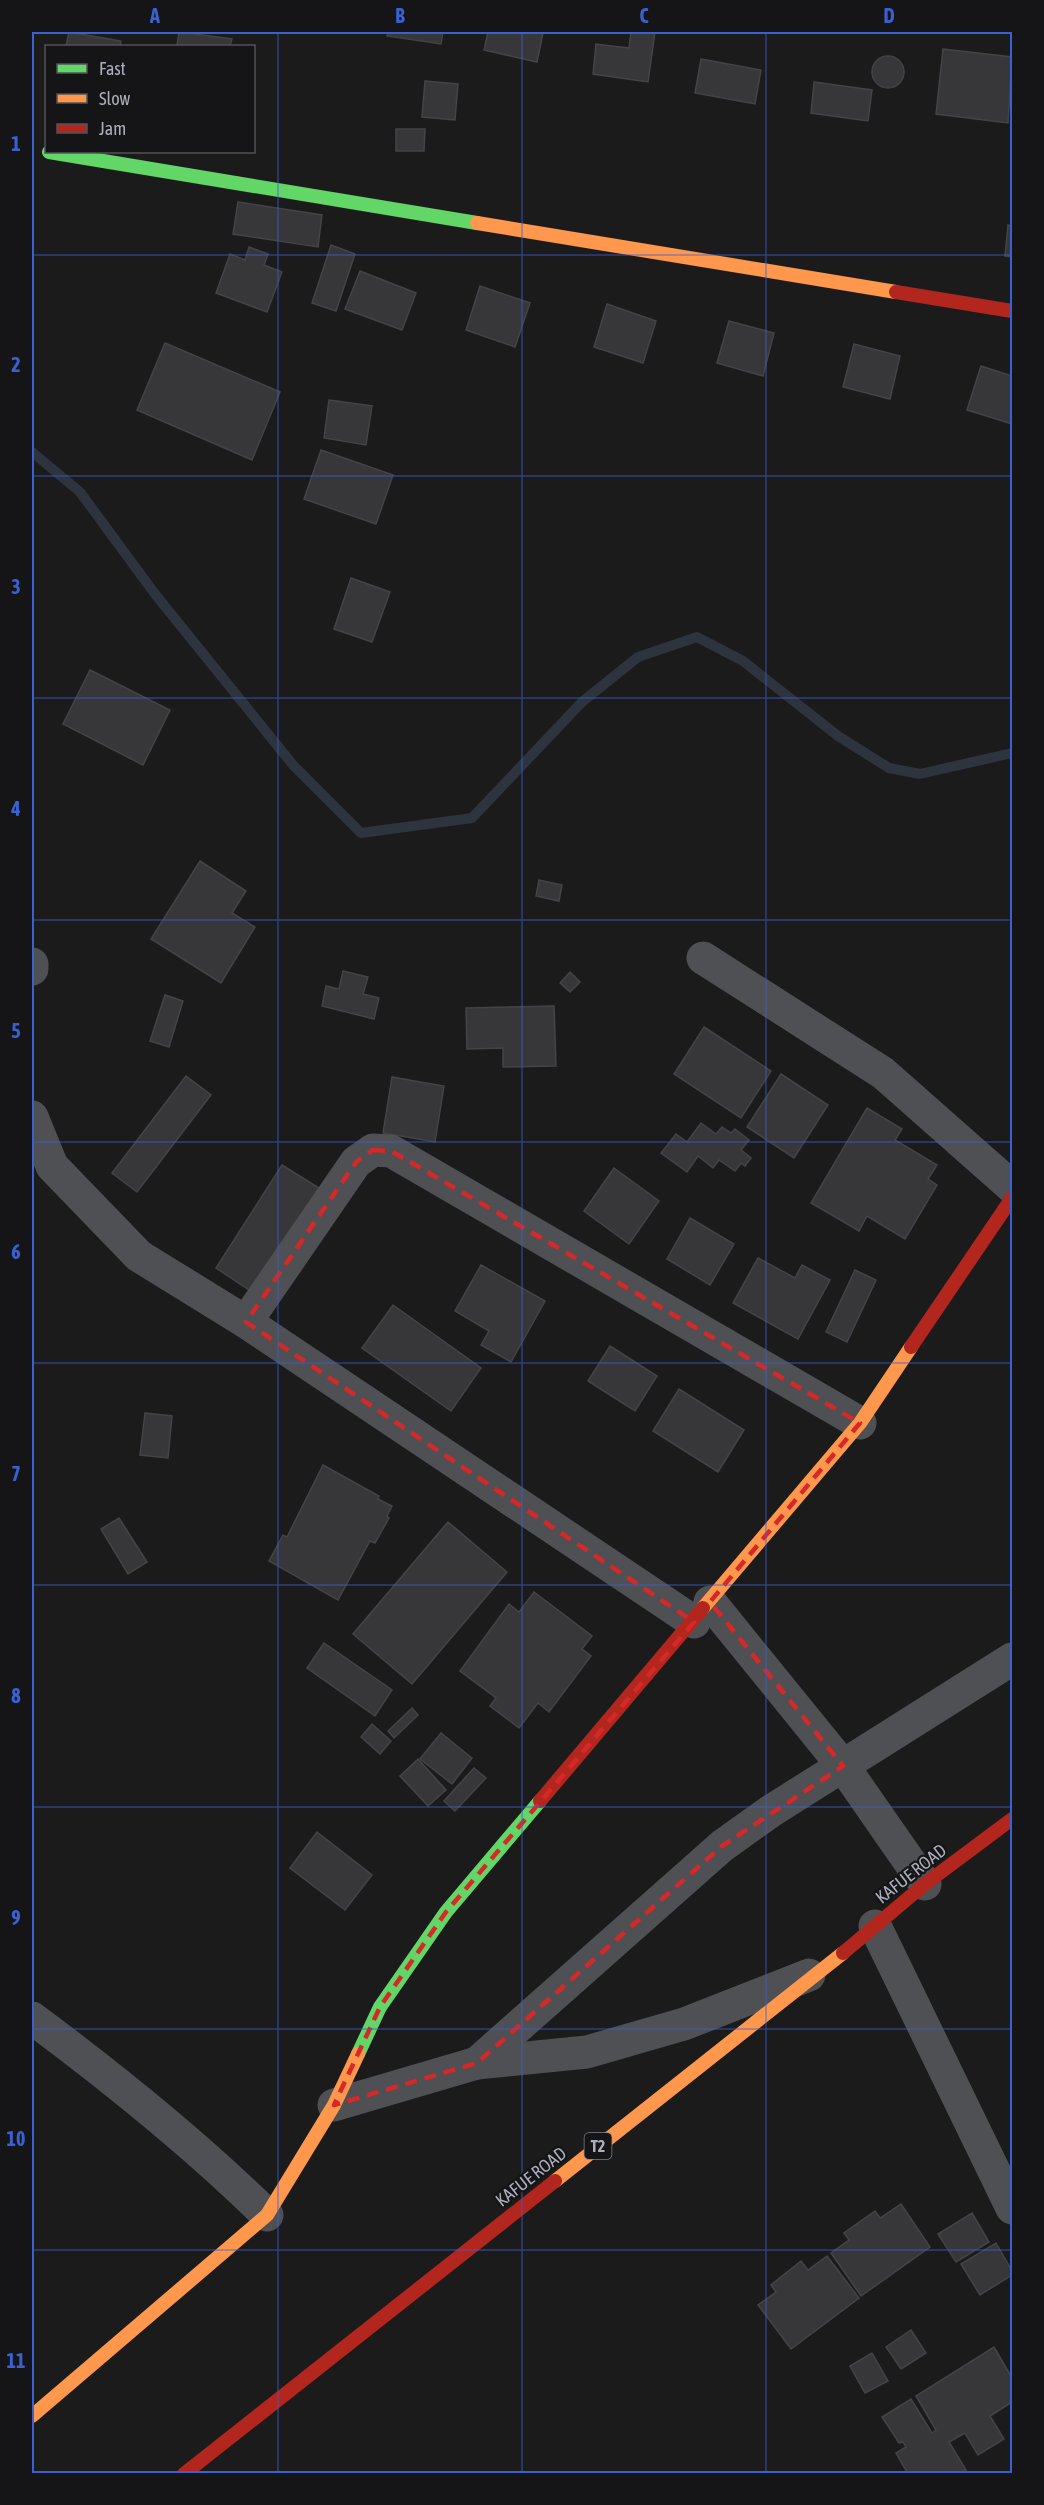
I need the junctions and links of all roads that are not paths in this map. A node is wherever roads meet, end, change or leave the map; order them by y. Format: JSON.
{"nodes":[{"id":1,"x":60,"y":153,"type":"edge"},
{"id":2,"x":1012,"y":311,"type":"edge"},
{"id":3,"x":703,"y":958,"type":"dead end"},
{"id":4,"x":32,"y":964,"type":"edge"},
{"id":5,"x":32,"y":969,"type":"edge"},
{"id":6,"x":32,"y":1117,"type":"edge"},
{"id":7,"x":1012,"y":1187,"type":"edge"},
{"id":8,"x":1012,"y":1198,"type":"edge"},
{"id":9,"x":246,"y":1322,"type":"junction"},
{"id":10,"x":860,"y":1423,"type":"junction"},
{"id":11,"x":702,"y":1612,"type":"junction"},
{"id":12,"x":1012,"y":1659,"type":"edge"},
{"id":13,"x":843,"y":1766,"type":"junction"},
{"id":14,"x":1012,"y":1819,"type":"edge"},
{"id":15,"x":925,"y":1884,"type":"junction"},
{"id":16,"x":875,"y":1926,"type":"junction"},
{"id":17,"x":819,"y":1972,"type":"junction"},
{"id":18,"x":32,"y":2018,"type":"edge"},
{"id":19,"x":477,"y":2063,"type":"junction"},
{"id":20,"x":334,"y":2105,"type":"junction"},
{"id":21,"x":1012,"y":2208,"type":"edge"},
{"id":22,"x":267,"y":2215,"type":"junction"},
{"id":23,"x":32,"y":2416,"type":"edge"},
{"id":24,"x":184,"y":2474,"type":"edge"}],
"edges":[{"from":1,"to":2,"type":"main road"},
{"from":3,"to":7,"type":"street"},
{"from":4,"to":5,"type":"street"},
{"from":6,"to":9,"type":"street"},
{"from":8,"to":10,"type":"main road"},
{"from":9,"to":10,"type":"street"},
{"from":9,"to":11,"type":"street"},
{"from":10,"to":11,"type":"main road"},
{"from":11,"to":13,"type":"street"},
{"from":11,"to":20,"type":"main road"},
{"from":12,"to":13,"type":"street"},
{"from":13,"to":15,"type":"street"},
{"from":13,"to":19,"type":"street"},
{"from":14,"to":15,"type":"main road","name":"KAFUE ROAD","number":"T2"},
{"from":15,"to":16,"type":"main road","name":"KAFUE ROAD","number":"T2"},
{"from":16,"to":17,"type":"main road","name":"KAFUE ROAD","number":"T2"},
{"from":16,"to":21,"type":"street"},
{"from":17,"to":19,"type":"street"},
{"from":17,"to":24,"type":"main road","name":"KAFUE ROAD","number":"T2"},
{"from":18,"to":22,"type":"street"},
{"from":19,"to":20,"type":"street"},
{"from":20,"to":22,"type":"main road"},
{"from":22,"to":23,"type":"main road"}]}
